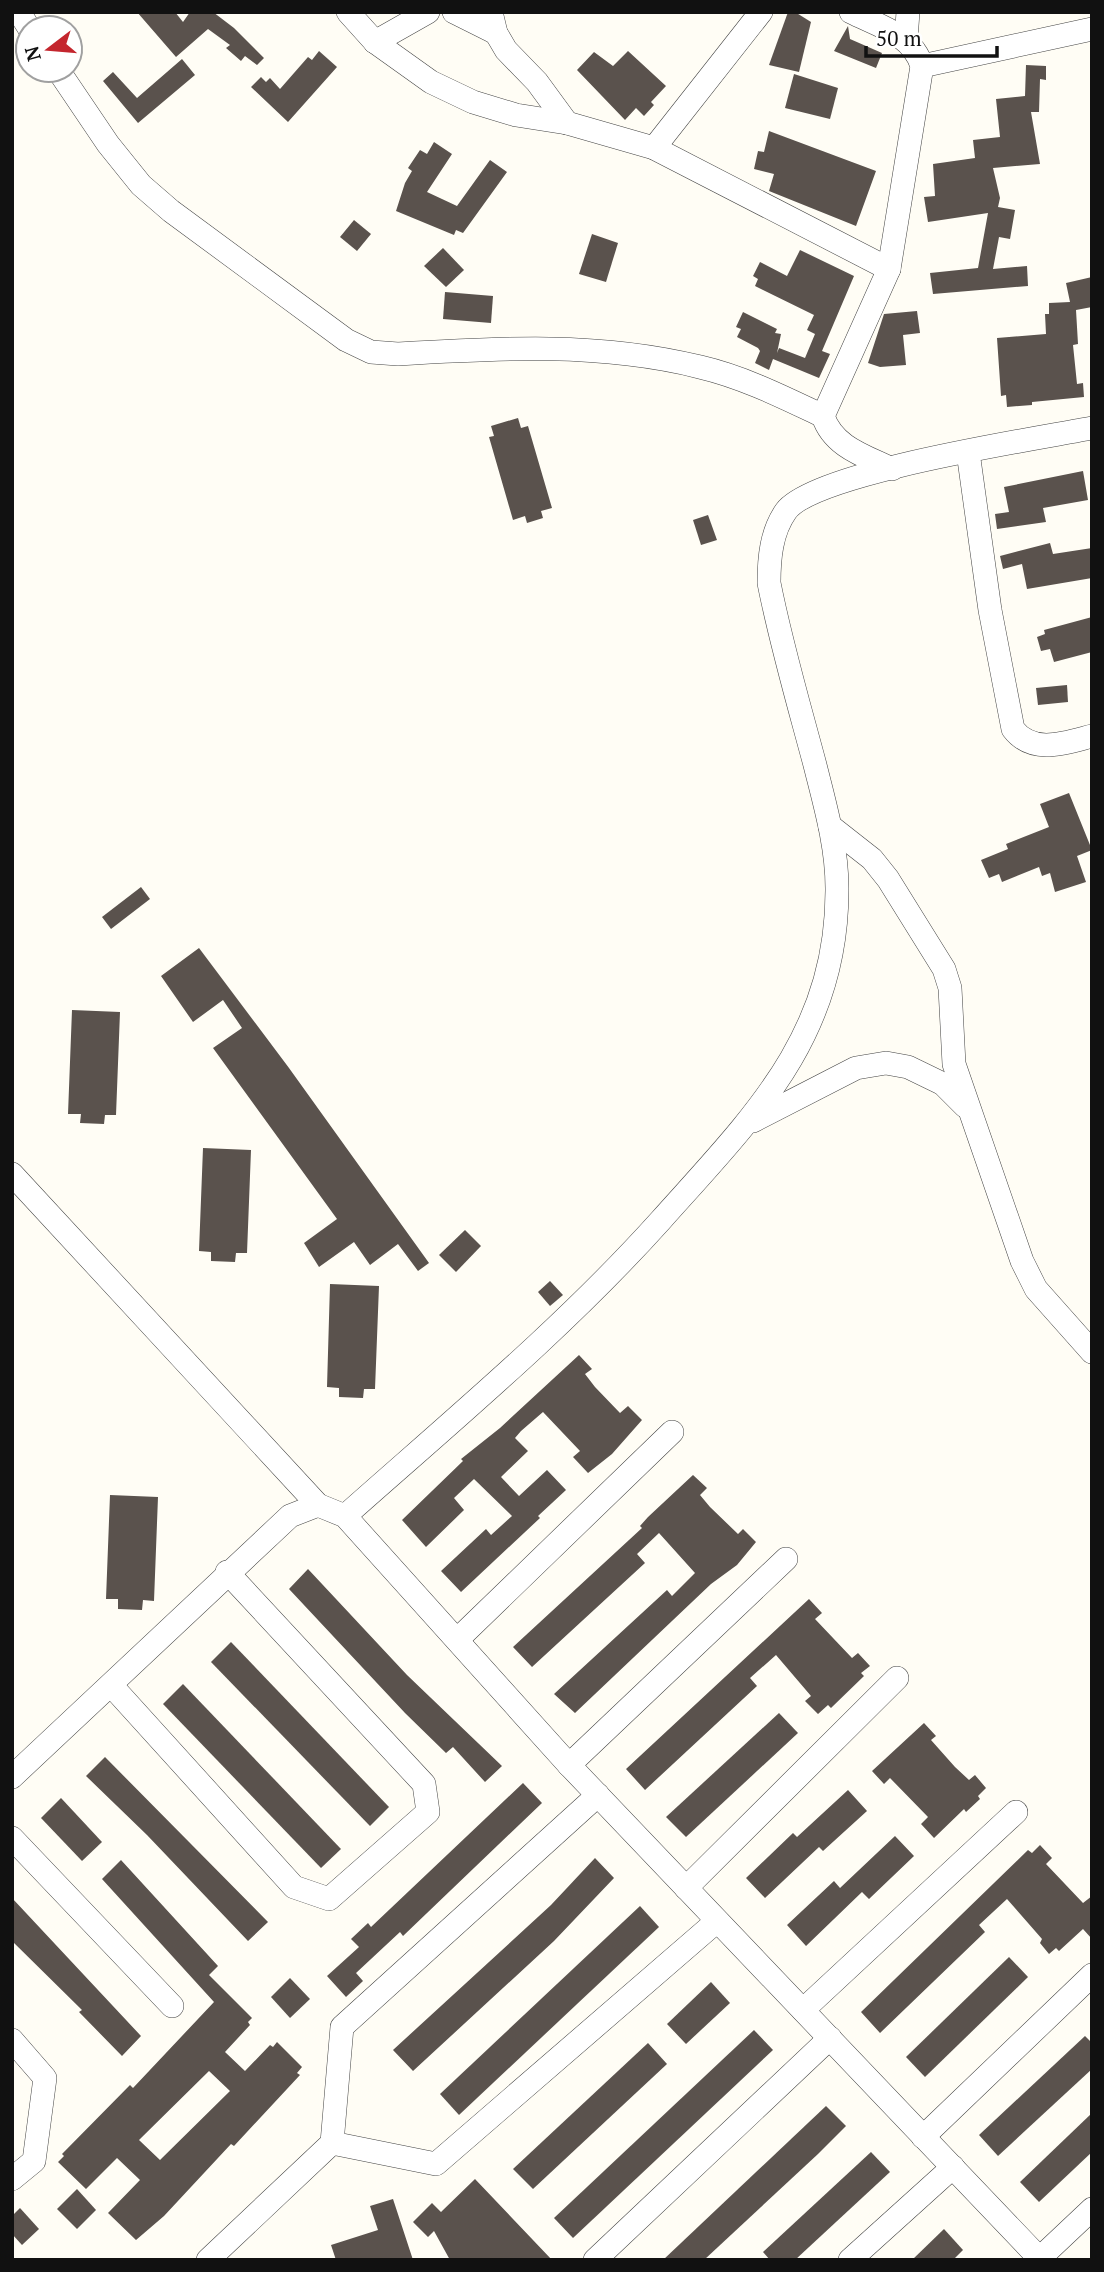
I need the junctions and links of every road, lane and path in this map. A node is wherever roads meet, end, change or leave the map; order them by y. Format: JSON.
{"nodes":[{"id":1,"x":348,"y":12,"type":"edge"},
{"id":2,"x":428,"y":12,"type":"edge"},
{"id":3,"x":454,"y":12,"type":"edge"},
{"id":4,"x":761,"y":12,"type":"edge"},
{"id":5,"x":851,"y":12,"type":"edge"},
{"id":6,"x":908,"y":12,"type":"edge"},
{"id":7,"x":494,"y":23,"type":"edge"},
{"id":8,"x":1092,"y":29,"type":"edge"},
{"id":9,"x":906,"y":39,"type":"junction"},
{"id":10,"x":375,"y":42,"type":"junction"},
{"id":11,"x":922,"y":66,"type":"junction"},
{"id":12,"x":67,"y":84,"type":"edge"},
{"id":13,"x":567,"y":123,"type":"junction"},
{"id":14,"x":654,"y":148,"type":"junction"},
{"id":15,"x":889,"y":269,"type":"junction"},
{"id":16,"x":824,"y":416,"type":"junction"},
{"id":17,"x":1092,"y":428,"type":"edge"},
{"id":18,"x":968,"y":452,"type":"junction"},
{"id":19,"x":892,"y":469,"type":"junction"},
{"id":20,"x":1092,"y":736,"type":"edge"},
{"id":21,"x":830,"y":826,"type":"junction"},
{"id":22,"x":970,"y":1110,"type":"junction"},
{"id":23,"x":748,"y":1123,"type":"junction"},
{"id":24,"x":12,"y":1174,"type":"edge"},
{"id":25,"x":1092,"y":1352,"type":"edge"},
{"id":26,"x":672,"y":1432,"type":"dead end"},
{"id":27,"x":318,"y":1504,"type":"junction"},
{"id":28,"x":345,"y":1516,"type":"junction"},
{"id":29,"x":786,"y":1559,"type":"dead end"},
{"id":30,"x":227,"y":1572,"type":"junction"},
{"id":31,"x":457,"y":1639,"type":"junction"},
{"id":32,"x":897,"y":1678,"type":"dead end"},
{"id":33,"x":111,"y":1685,"type":"junction"},
{"id":34,"x":569,"y":1765,"type":"junction"},
{"id":35,"x":12,"y":1777,"type":"edge"},
{"id":36,"x":598,"y":1795,"type":"junction"},
{"id":37,"x":1016,"y":1812,"type":"dead end"},
{"id":38,"x":12,"y":1838,"type":"edge"},
{"id":39,"x":686,"y":1888,"type":"junction"},
{"id":40,"x":717,"y":1921,"type":"junction"},
{"id":41,"x":1092,"y":1975,"type":"edge"},
{"id":42,"x":172,"y":2006,"type":"dead end"},
{"id":43,"x":803,"y":2010,"type":"junction"},
{"id":44,"x":830,"y":2038,"type":"junction"},
{"id":45,"x":12,"y":2040,"type":"edge"},
{"id":46,"x":923,"y":2137,"type":"junction"},
{"id":47,"x":332,"y":2143,"type":"junction"},
{"id":48,"x":953,"y":2167,"type":"junction"},
{"id":49,"x":12,"y":2179,"type":"edge"},
{"id":50,"x":1092,"y":2209,"type":"edge"},
{"id":51,"x":1041,"y":2259,"type":"edge"},
{"id":52,"x":208,"y":2260,"type":"edge"},
{"id":53,"x":595,"y":2260,"type":"edge"},
{"id":54,"x":850,"y":2260,"type":"edge"}],
"edges":[{"from":1,"to":10,"type":"street"},
{"from":2,"to":10,"type":"street"},
{"from":3,"to":7,"type":"street"},
{"from":4,"to":14,"type":"street"},
{"from":5,"to":9,"type":"street"},
{"from":6,"to":9,"type":"street"},
{"from":7,"to":13,"type":"street"},
{"from":8,"to":11,"type":"street"},
{"from":9,"to":11,"type":"street"},
{"from":10,"to":13,"type":"street"},
{"from":11,"to":15,"type":"street"},
{"from":12,"to":16,"type":"street"},
{"from":13,"to":14,"type":"street"},
{"from":14,"to":15,"type":"street"},
{"from":15,"to":16,"type":"street"},
{"from":16,"to":19,"type":"street"},
{"from":17,"to":18,"type":"street"},
{"from":18,"to":19,"type":"street"},
{"from":18,"to":20,"type":"street"},
{"from":19,"to":21,"type":"street"},
{"from":21,"to":22,"type":"street"},
{"from":21,"to":23,"type":"street"},
{"from":22,"to":23,"type":"street"},
{"from":22,"to":25,"type":"street"},
{"from":23,"to":28,"type":"street"},
{"from":24,"to":27,"type":"street"},
{"from":26,"to":31,"type":"street"},
{"from":27,"to":28,"type":"street"},
{"from":27,"to":30,"type":"street"},
{"from":28,"to":31,"type":"street"},
{"from":29,"to":34,"type":"street"},
{"from":30,"to":33,"type":"street"},
{"from":30,"to":33,"type":"street"},
{"from":31,"to":34,"type":"street"},
{"from":32,"to":39,"type":"street"},
{"from":33,"to":35,"type":"street"},
{"from":34,"to":36,"type":"street"},
{"from":36,"to":39,"type":"street"},
{"from":36,"to":47,"type":"street"},
{"from":37,"to":43,"type":"street"},
{"from":38,"to":42,"type":"street"},
{"from":39,"to":40,"type":"street"},
{"from":40,"to":43,"type":"street"},
{"from":40,"to":47,"type":"street"},
{"from":41,"to":46,"type":"street"},
{"from":43,"to":44,"type":"street"},
{"from":44,"to":46,"type":"street"},
{"from":44,"to":53,"type":"street"},
{"from":45,"to":49,"type":"street"},
{"from":46,"to":48,"type":"street"},
{"from":47,"to":52,"type":"street"},
{"from":48,"to":51,"type":"street"},
{"from":48,"to":54,"type":"street"},
{"from":50,"to":51,"type":"street"}]}
